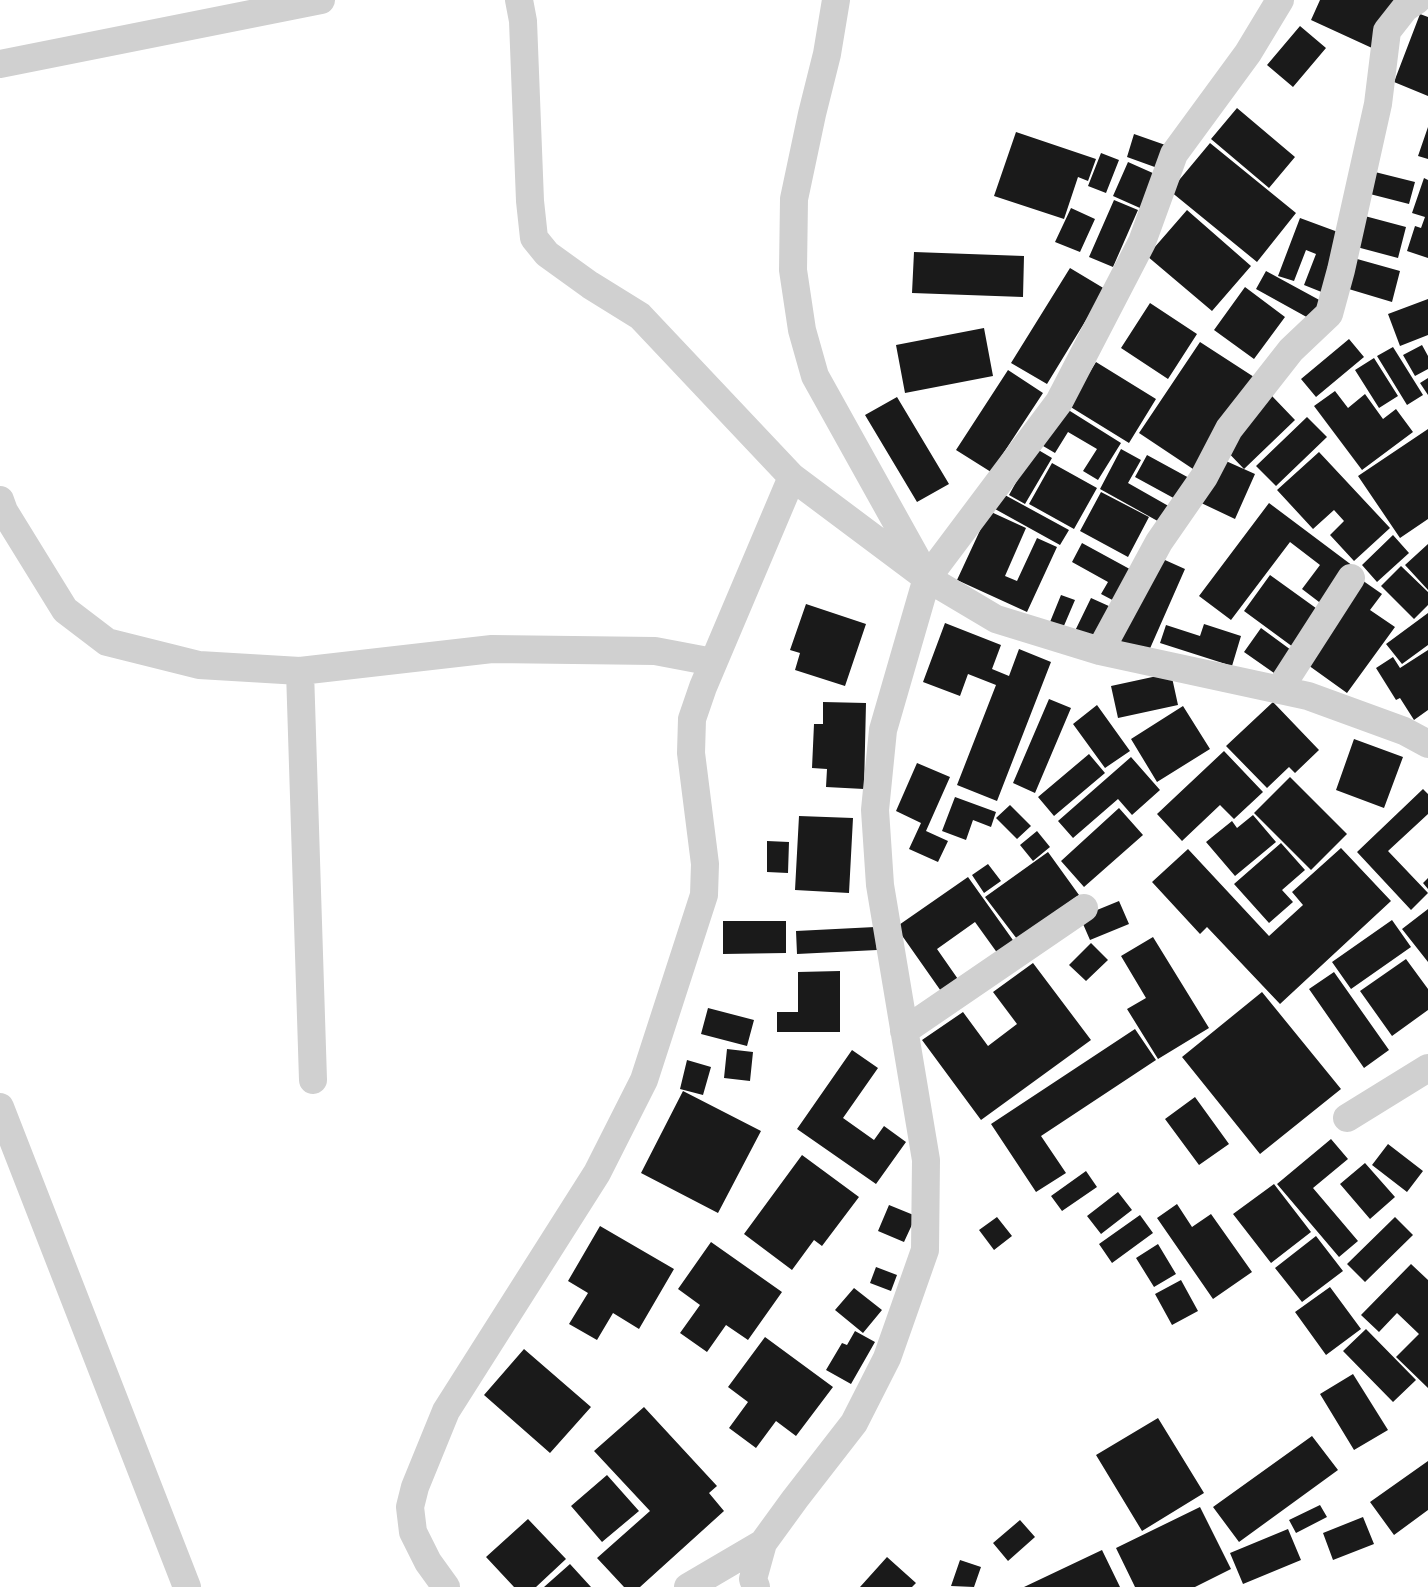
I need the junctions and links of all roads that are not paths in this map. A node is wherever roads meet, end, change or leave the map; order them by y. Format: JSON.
{"nodes":[{"id":1,"x":321,"y":0,"type":"edge"},
{"id":2,"x":519,"y":0,"type":"edge"},
{"id":3,"x":836,"y":0,"type":"edge"},
{"id":4,"x":1280,"y":0,"type":"edge"},
{"id":5,"x":1417,"y":0,"type":"edge"},
{"id":6,"x":0,"y":64,"type":"edge"},
{"id":7,"x":792,"y":477,"type":"junction"},
{"id":8,"x":0,"y":500,"type":"edge"},
{"id":9,"x":927,"y":578,"type":"junction"},
{"id":10,"x":1351,"y":578,"type":"dead end"},
{"id":11,"x":1100,"y":651,"type":"junction"},
{"id":12,"x":713,"y":662,"type":"junction"},
{"id":13,"x":300,"y":671,"type":"junction"},
{"id":14,"x":1278,"y":690,"type":"junction"},
{"id":15,"x":1428,"y":744,"type":"edge"},
{"id":16,"x":1084,"y":908,"type":"dead end"},
{"id":17,"x":904,"y":1030,"type":"junction"},
{"id":18,"x":1428,"y":1068,"type":"edge"},
{"id":19,"x":313,"y":1080,"type":"dead end"},
{"id":20,"x":0,"y":1107,"type":"edge"},
{"id":21,"x":1348,"y":1118,"type":"dead end"},
{"id":22,"x":762,"y":1543,"type":"junction"},
{"id":23,"x":187,"y":1587,"type":"edge"},
{"id":24,"x":446,"y":1587,"type":"edge"},
{"id":25,"x":688,"y":1587,"type":"edge"},
{"id":26,"x":756,"y":1587,"type":"edge"}],
"edges":[{"from":1,"to":6,"type":"street"},
{"from":2,"to":7,"type":"street"},
{"from":3,"to":9,"type":"street"},
{"from":4,"to":9,"type":"street"},
{"from":5,"to":11,"type":"street"},
{"from":7,"to":9,"type":"street"},
{"from":7,"to":12,"type":"street"},
{"from":8,"to":13,"type":"street"},
{"from":9,"to":11,"type":"street"},
{"from":9,"to":17,"type":"street"},
{"from":10,"to":14,"type":"street"},
{"from":11,"to":14,"type":"street"},
{"from":12,"to":13,"type":"street"},
{"from":12,"to":24,"type":"street"},
{"from":13,"to":19,"type":"street"},
{"from":14,"to":15,"type":"street"},
{"from":16,"to":17,"type":"street"},
{"from":17,"to":22,"type":"street"},
{"from":18,"to":21,"type":"street"},
{"from":20,"to":23,"type":"street"},
{"from":22,"to":25,"type":"street"},
{"from":22,"to":26,"type":"street"}]}
